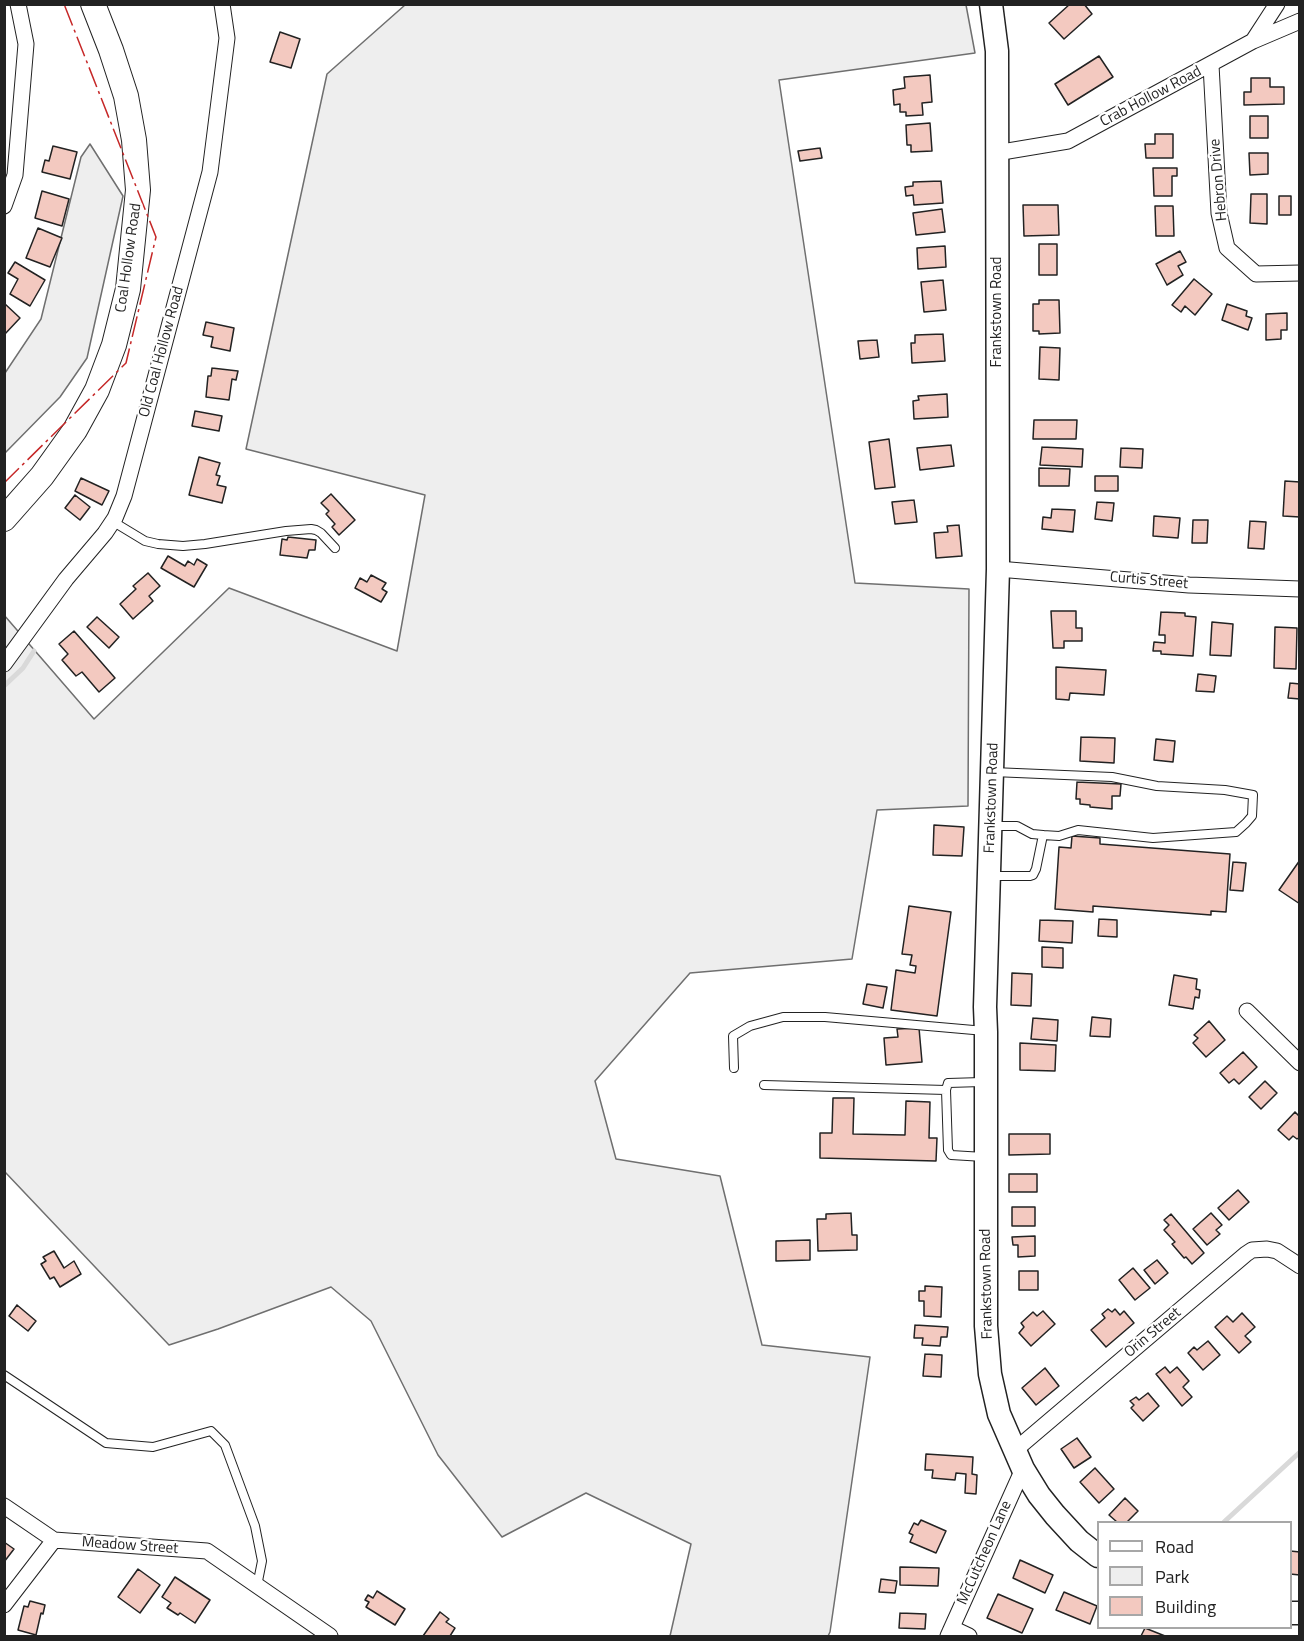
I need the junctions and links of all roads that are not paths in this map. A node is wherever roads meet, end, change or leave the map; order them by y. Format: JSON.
{"nodes":[{"id":1,"x":18,"y":4,"type":"edge"},
{"id":2,"x":93,"y":4,"type":"edge"},
{"id":3,"x":222,"y":4,"type":"edge"},
{"id":4,"x":991,"y":4,"type":"edge"},
{"id":5,"x":1277,"y":4,"type":"edge"},
{"id":6,"x":1299,"y":21,"type":"edge"},
{"id":7,"x":1253,"y":41,"type":"junction"},
{"id":8,"x":1211,"y":65,"type":"junction"},
{"id":9,"x":996,"y":153,"type":"junction"},
{"id":10,"x":4,"y":206,"type":"edge"},
{"id":11,"x":1299,"y":273,"type":"edge"},
{"id":12,"x":4,"y":519,"type":"edge"},
{"id":13,"x":112,"y":521,"type":"junction"},
{"id":14,"x":335,"y":548,"type":"dead end"},
{"id":15,"x":998,"y":568,"type":"junction"},
{"id":16,"x":1299,"y":589,"type":"edge"},
{"id":17,"x":4,"y":664,"type":"edge"},
{"id":18,"x":992,"y":772,"type":"junction"},
{"id":19,"x":991,"y":826,"type":"junction"},
{"id":20,"x":1043,"y":835,"type":"junction"},
{"id":21,"x":989,"y":876,"type":"junction"},
{"id":22,"x":1247,"y":1011,"type":"dead end"},
{"id":23,"x":986,"y":1032,"type":"junction"},
{"id":24,"x":1299,"y":1063,"type":"edge"},
{"id":25,"x":734,"y":1068,"type":"dead end"},
{"id":26,"x":986,"y":1082,"type":"junction"},
{"id":27,"x":764,"y":1085,"type":"dead end"},
{"id":28,"x":946,"y":1089,"type":"junction"},
{"id":29,"x":986,"y":1157,"type":"junction"},
{"id":30,"x":1299,"y":1266,"type":"edge"},
{"id":31,"x":4,"y":1375,"type":"edge"},
{"id":32,"x":1018,"y":1460,"type":"junction"},
{"id":33,"x":4,"y":1506,"type":"edge"},
{"id":34,"x":54,"y":1540,"type":"junction"},
{"id":35,"x":1097,"y":1555,"type":"edge"},
{"id":36,"x":257,"y":1586,"type":"junction"},
{"id":37,"x":4,"y":1605,"type":"edge"},
{"id":38,"x":950,"y":1632,"type":"edge"},
{"id":39,"x":330,"y":1636,"type":"edge"},
{"id":40,"x":969,"y":1636,"type":"edge"}],
"edges":[{"from":1,"to":10,"type":"street"},
{"from":2,"to":12,"type":"main road","name":"Coal Hollow Road"},
{"from":3,"to":13,"type":"street","name":"Old Coal Hollow Road"},
{"from":4,"to":9,"type":"main road","name":"Frankstown Road"},
{"from":5,"to":7,"type":"street"},
{"from":6,"to":7,"type":"street","name":"Crab Hollow Road"},
{"from":7,"to":8,"type":"street","name":"Crab Hollow Road"},
{"from":8,"to":9,"type":"street","name":"Crab Hollow Road"},
{"from":8,"to":11,"type":"street","name":"Hebron Drive"},
{"from":9,"to":15,"type":"main road","name":"Frankstown Road"},
{"from":13,"to":14,"type":"lane"},
{"from":13,"to":17,"type":"street","name":"Old Coal Hollow Road"},
{"from":15,"to":16,"type":"street","name":"Curtis Street"},
{"from":15,"to":18,"type":"main road","name":"Frankstown Road"},
{"from":18,"to":19,"type":"main road","name":"Frankstown Road"},
{"from":18,"to":20,"type":"lane"},
{"from":19,"to":20,"type":"lane"},
{"from":19,"to":21,"type":"main road","name":"Frankstown Road"},
{"from":20,"to":21,"type":"lane"},
{"from":21,"to":23,"type":"main road","name":"Frankstown Road"},
{"from":22,"to":24,"type":"street"},
{"from":23,"to":25,"type":"lane"},
{"from":23,"to":26,"type":"main road","name":"Frankstown Road"},
{"from":26,"to":28,"type":"lane"},
{"from":26,"to":29,"type":"main road","name":"Frankstown Road"},
{"from":27,"to":28,"type":"lane"},
{"from":28,"to":29,"type":"lane"},
{"from":29,"to":32,"type":"main road","name":"Frankstown Road"},
{"from":30,"to":32,"type":"street","name":"Orin Street"},
{"from":31,"to":36,"type":"lane"},
{"from":32,"to":35,"type":"main road","name":"Frankstown Road"},
{"from":32,"to":38,"type":"street","name":"McCutcheon Lane"},
{"from":33,"to":34,"type":"street"},
{"from":34,"to":36,"type":"street","name":"Meadow Street"},
{"from":34,"to":37,"type":"street"},
{"from":36,"to":39,"type":"street"},
{"from":38,"to":40,"type":"street"}]}
